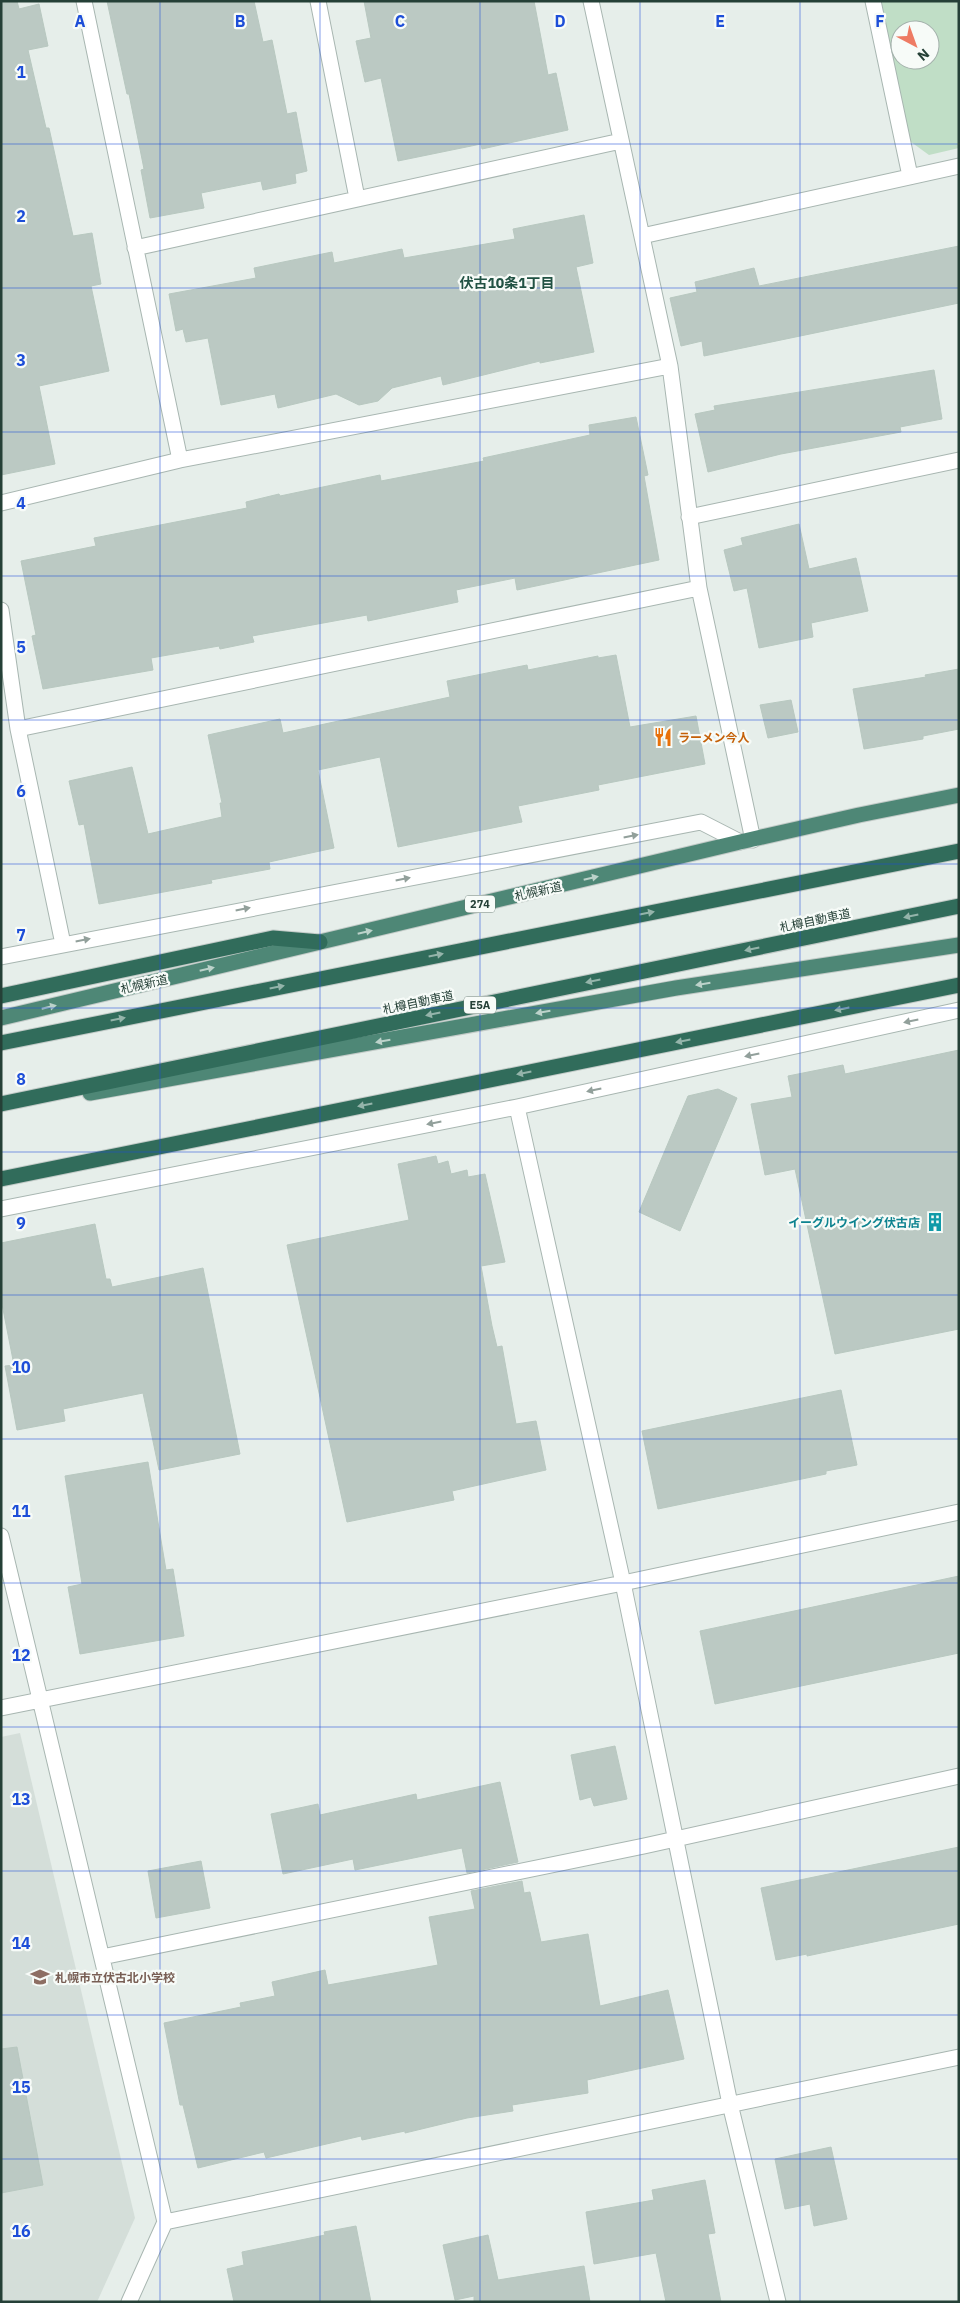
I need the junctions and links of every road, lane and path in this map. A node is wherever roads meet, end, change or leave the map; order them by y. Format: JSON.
{"nodes":[{"id":1,"x":84,"y":1,"type":"edge"},
{"id":2,"x":318,"y":1,"type":"edge"},
{"id":3,"x":591,"y":1,"type":"edge"},
{"id":4,"x":873,"y":1,"type":"edge"},
{"id":5,"x":621,"y":141,"type":"junction"},
{"id":6,"x":959,"y":166,"type":"edge"},
{"id":7,"x":910,"y":176,"type":"junction"},
{"id":8,"x":357,"y":198,"type":"junction"},
{"id":9,"x":642,"y":236,"type":"junction"},
{"id":10,"x":136,"y":248,"type":"junction"},
{"id":11,"x":670,"y":366,"type":"junction"},
{"id":12,"x":180,"y":460,"type":"junction"},
{"id":13,"x":959,"y":460,"type":"edge"},
{"id":14,"x":1,"y":503,"type":"edge"},
{"id":15,"x":689,"y":517,"type":"junction"},
{"id":16,"x":699,"y":588,"type":"junction"},
{"id":17,"x":1,"y":610,"type":"edge"},
{"id":18,"x":18,"y":728,"type":"junction"},
{"id":19,"x":959,"y":795,"type":"edge"},
{"id":20,"x":746,"y":841,"type":"junction"},
{"id":21,"x":959,"y":851,"type":"edge"},
{"id":22,"x":959,"y":906,"type":"edge"},
{"id":23,"x":320,"y":942,"type":"junction"},
{"id":24,"x":63,"y":944,"type":"junction"},
{"id":25,"x":959,"y":945,"type":"edge"},
{"id":26,"x":1,"y":956,"type":"edge"},
{"id":27,"x":959,"y":985,"type":"edge"},
{"id":28,"x":1,"y":996,"type":"edge"},
{"id":29,"x":959,"y":1010,"type":"edge"},
{"id":30,"x":1,"y":1018,"type":"edge"},
{"id":31,"x":1,"y":1043,"type":"edge"},
{"id":32,"x":1,"y":1104,"type":"edge"},
{"id":33,"x":517,"y":1106,"type":"junction"},
{"id":34,"x":1,"y":1108,"type":"edge"},
{"id":35,"x":1,"y":1179,"type":"edge"},
{"id":36,"x":1,"y":1209,"type":"edge"},
{"id":37,"x":959,"y":1512,"type":"edge"},
{"id":38,"x":1,"y":1536,"type":"edge"},
{"id":39,"x":623,"y":1582,"type":"junction"},
{"id":40,"x":41,"y":1700,"type":"junction"},
{"id":41,"x":1,"y":1708,"type":"edge"},
{"id":42,"x":959,"y":1776,"type":"edge"},
{"id":43,"x":676,"y":1840,"type":"junction"},
{"id":44,"x":102,"y":1957,"type":"junction"},
{"id":45,"x":959,"y":2057,"type":"edge"},
{"id":46,"x":730,"y":2104,"type":"junction"},
{"id":47,"x":165,"y":2222,"type":"junction"},
{"id":48,"x":129,"y":2302,"type":"edge"},
{"id":49,"x":778,"y":2302,"type":"edge"}],
"edges":[{"from":1,"to":10,"type":"street"},
{"from":2,"to":8,"type":"street"},
{"from":3,"to":5,"type":"street"},
{"from":4,"to":7,"type":"street"},
{"from":5,"to":8,"type":"street"},
{"from":5,"to":9,"type":"street"},
{"from":6,"to":7,"type":"street"},
{"from":7,"to":9,"type":"street"},
{"from":8,"to":10,"type":"street"},
{"from":9,"to":11,"type":"street"},
{"from":10,"to":12,"type":"street"},
{"from":11,"to":12,"type":"street"},
{"from":11,"to":15,"type":"street"},
{"from":12,"to":14,"type":"street"},
{"from":13,"to":15,"type":"street"},
{"from":15,"to":16,"type":"street"},
{"from":16,"to":18,"type":"street"},
{"from":16,"to":20,"type":"street"},
{"from":17,"to":18,"type":"street"},
{"from":18,"to":24,"type":"street"},
{"from":19,"to":20,"type":"highway","name":"札幌新道","number":"274"},
{"from":23,"to":20,"type":"highway","name":"札幌新道","number":"274","one_way":true},
{"from":24,"to":20,"type":"street","one_way":true},
{"from":31,"to":21,"type":"highway","one_way":true},
{"from":22,"to":32,"type":"highway","name":"札樽自動車道","number":"E5A","one_way":true},
{"from":23,"to":28,"type":"highway"},
{"from":30,"to":23,"type":"highway","name":"札幌新道","number":"274","one_way":true},
{"from":24,"to":26,"type":"street"},
{"from":25,"to":34,"type":"highway","one_way":true},
{"from":27,"to":35,"type":"highway","one_way":true},
{"from":29,"to":33,"type":"street","one_way":true},
{"from":33,"to":36,"type":"street","one_way":true},
{"from":33,"to":39,"type":"street"},
{"from":37,"to":39,"type":"street"},
{"from":38,"to":40,"type":"street"},
{"from":39,"to":40,"type":"street"},
{"from":39,"to":43,"type":"street"},
{"from":40,"to":41,"type":"street"},
{"from":40,"to":44,"type":"street"},
{"from":42,"to":43,"type":"street"},
{"from":43,"to":44,"type":"street"},
{"from":43,"to":46,"type":"street"},
{"from":44,"to":47,"type":"street"},
{"from":45,"to":46,"type":"street"},
{"from":46,"to":47,"type":"street"},
{"from":46,"to":49,"type":"street"},
{"from":47,"to":48,"type":"street"}]}
